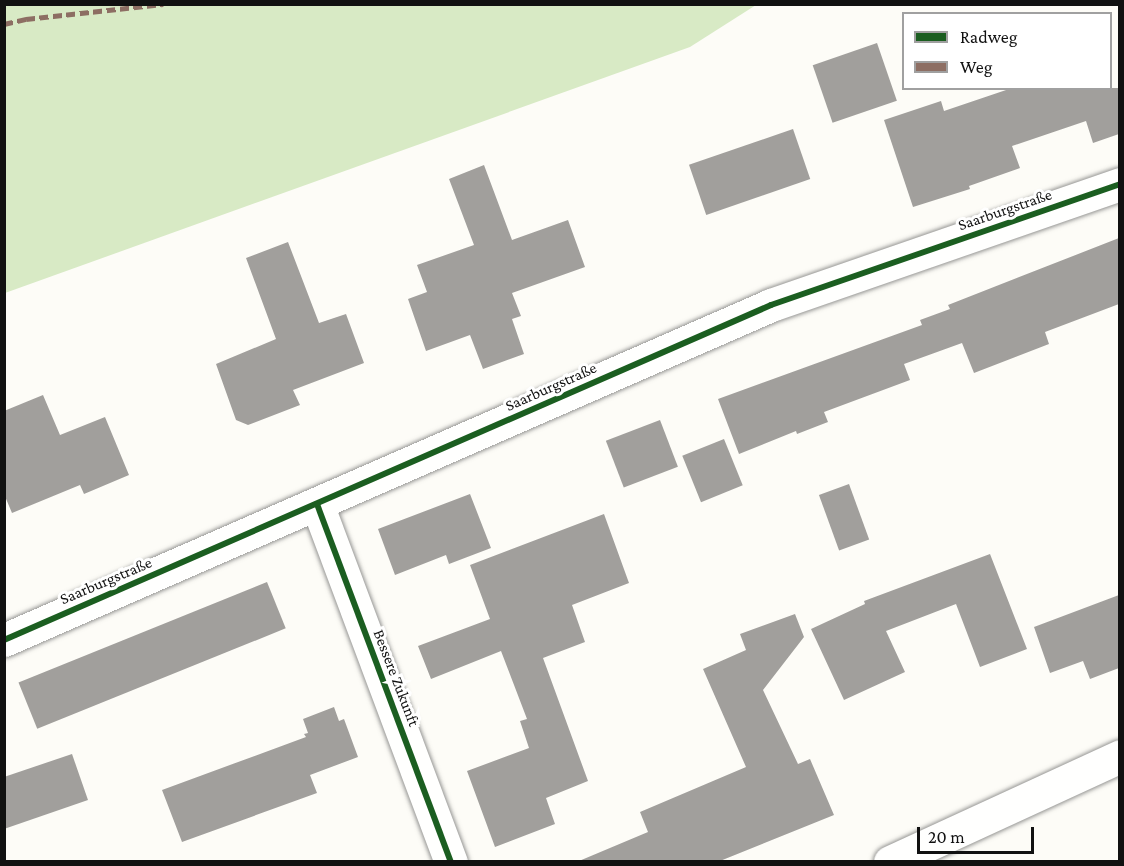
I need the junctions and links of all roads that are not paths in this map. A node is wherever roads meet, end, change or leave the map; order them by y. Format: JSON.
{"nodes":[{"id":1,"x":1119,"y":184,"type":"edge"},
{"id":2,"x":317,"y":504,"type":"junction"},
{"id":3,"x":4,"y":640,"type":"edge"},
{"id":4,"x":1119,"y":756,"type":"edge"},
{"id":5,"x":451,"y":861,"type":"edge"},
{"id":6,"x":890,"y":861,"type":"edge"}],
"edges":[{"from":1,"to":2,"type":"street","name":"Saarburgstraße"},
{"from":2,"to":3,"type":"street","name":"Saarburgstraße"},
{"from":2,"to":5,"type":"street","name":"Bessere Zukunft"},
{"from":4,"to":6,"type":"street"}]}
